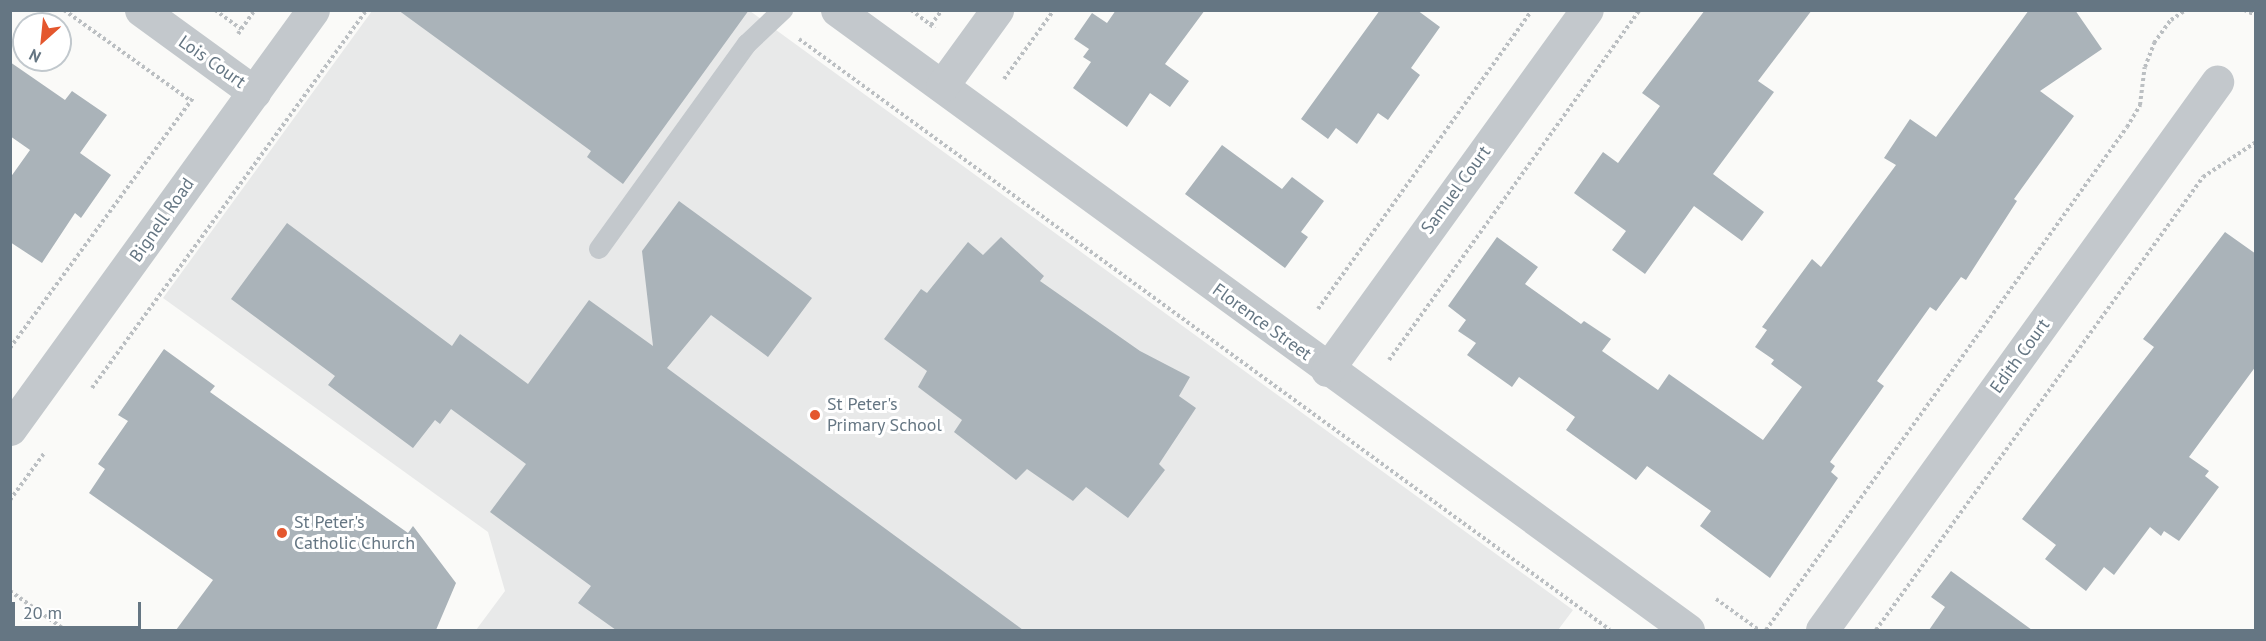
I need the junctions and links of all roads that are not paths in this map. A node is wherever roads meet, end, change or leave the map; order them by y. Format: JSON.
{"nodes":[{"id":1,"x":141,"y":10,"type":"edge"},
{"id":2,"x":313,"y":10,"type":"edge"},
{"id":3,"x":837,"y":10,"type":"edge"},
{"id":4,"x":997,"y":10,"type":"edge"},
{"id":5,"x":1587,"y":10,"type":"edge"},
{"id":6,"x":778,"y":15,"type":"edge"},
{"id":7,"x":2217,"y":82,"type":"dead end"},
{"id":8,"x":942,"y":86,"type":"junction"},
{"id":9,"x":254,"y":92,"type":"junction"},
{"id":10,"x":599,"y":249,"type":"dead end"},
{"id":11,"x":1327,"y":370,"type":"junction"},
{"id":12,"x":10,"y":429,"type":"edge"},
{"id":13,"x":1688,"y":630,"type":"edge"},
{"id":14,"x":1822,"y":630,"type":"edge"}],
"edges":[{"from":1,"to":9,"type":"street","name":"Lois Court"},
{"from":2,"to":9,"type":"street","name":"Bignell Road"},
{"from":3,"to":8,"type":"street","name":"Florence Street"},
{"from":4,"to":8,"type":"street"},
{"from":5,"to":11,"type":"street","name":"Samuel Court"},
{"from":6,"to":10,"type":"lane"},
{"from":7,"to":14,"type":"street","name":"Edith Court"},
{"from":8,"to":11,"type":"street","name":"Florence Street"},
{"from":9,"to":12,"type":"street","name":"Bignell Road"},
{"from":11,"to":13,"type":"street","name":"Florence Street"}]}
